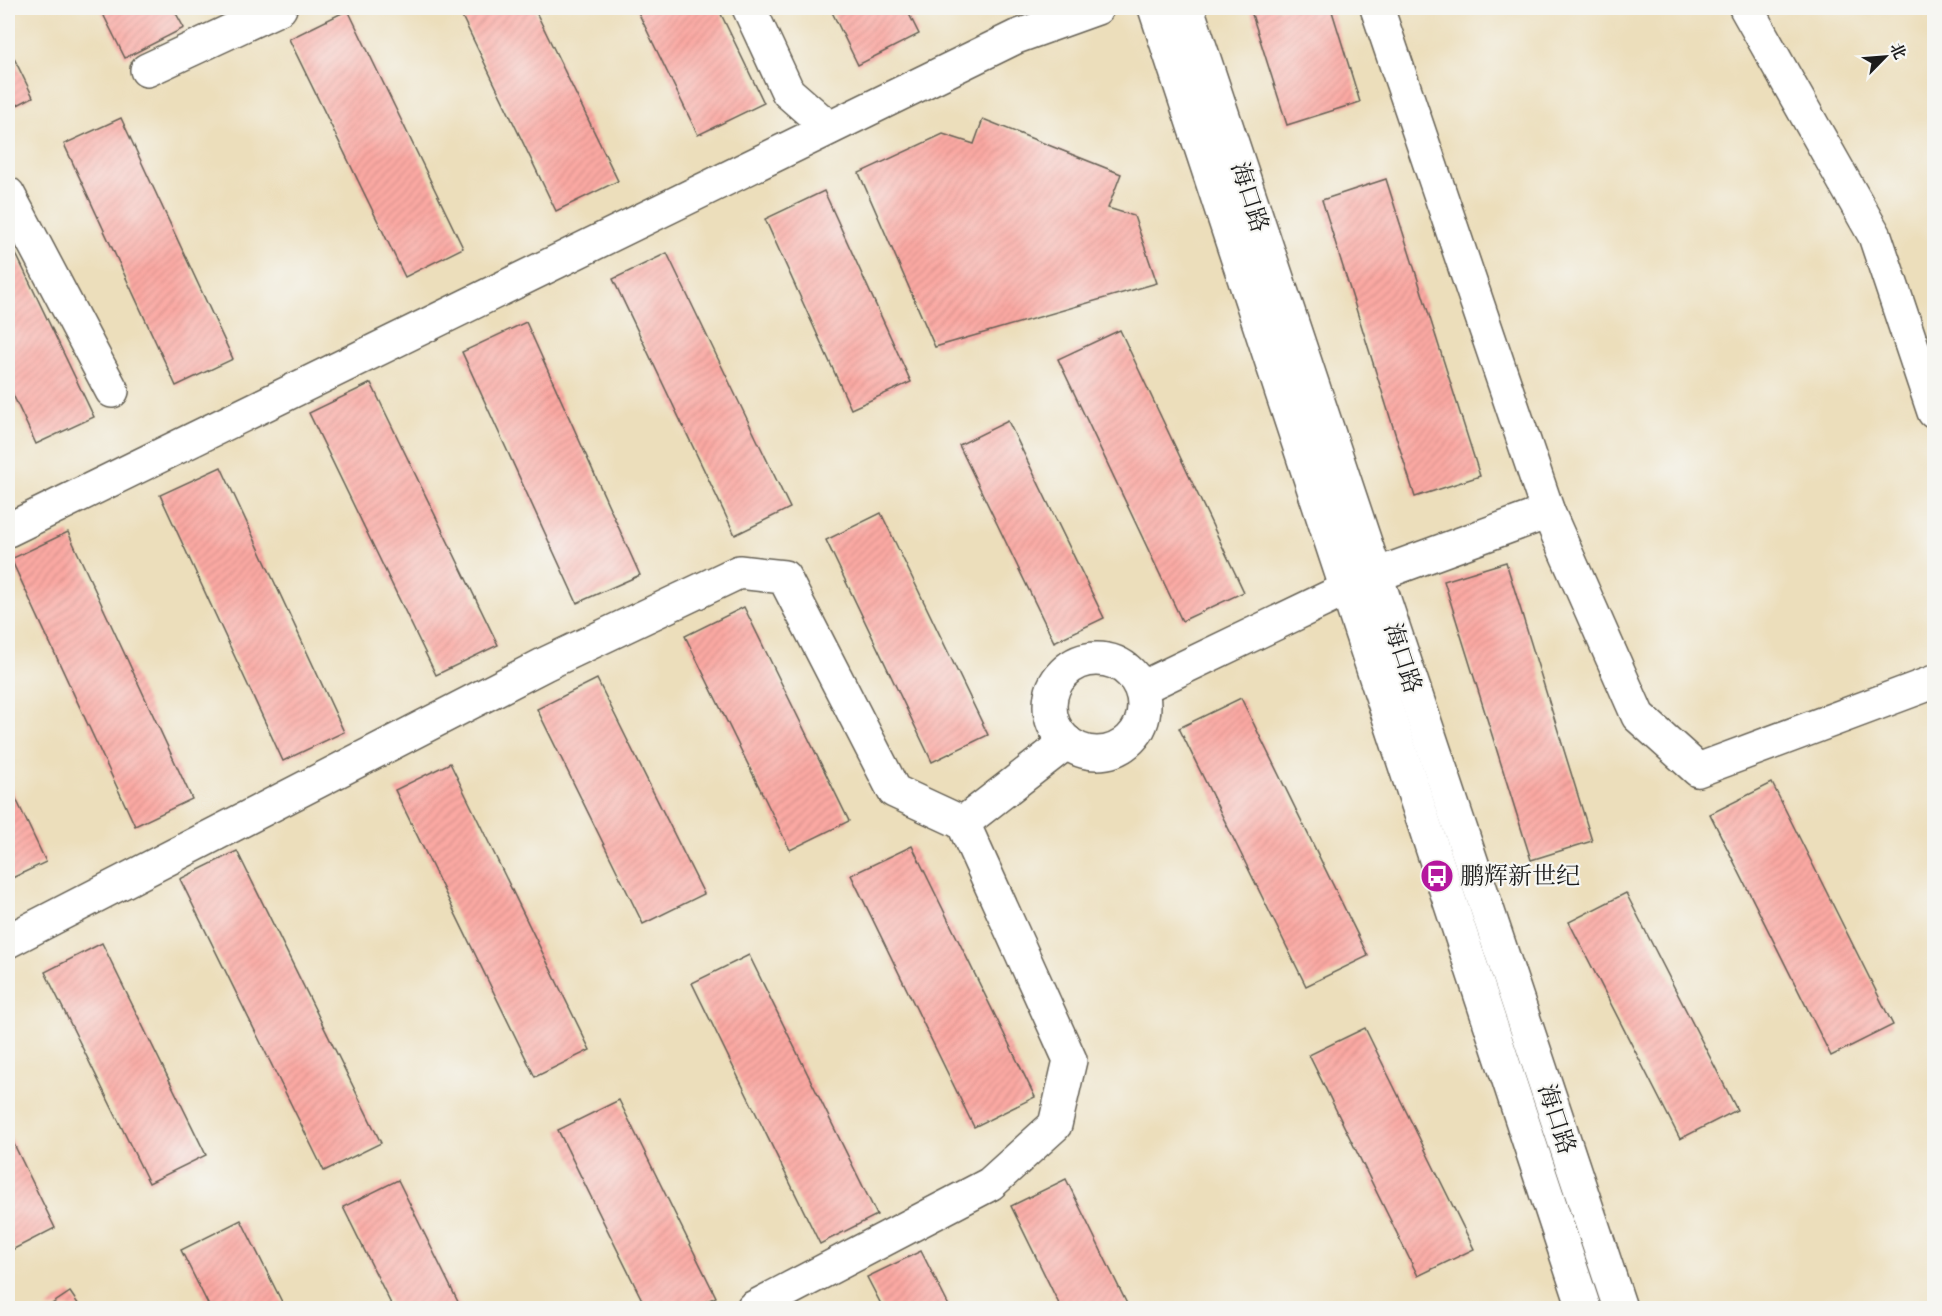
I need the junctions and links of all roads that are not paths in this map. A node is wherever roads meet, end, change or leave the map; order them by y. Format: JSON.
{"nodes":[{"id":1,"x":280,"y":8,"type":"edge"},
{"id":2,"x":749,"y":8,"type":"edge"},
{"id":3,"x":1097,"y":8,"type":"edge"},
{"id":4,"x":1155,"y":8,"type":"edge"},
{"id":5,"x":1187,"y":8,"type":"edge"},
{"id":6,"x":1377,"y":8,"type":"edge"},
{"id":7,"x":1746,"y":8,"type":"edge"},
{"id":8,"x":147,"y":70,"type":"dead end"},
{"id":9,"x":829,"y":128,"type":"junction"},
{"id":10,"x":8,"y":194,"type":"edge"},
{"id":11,"x":112,"y":391,"type":"dead end"},
{"id":12,"x":1935,"y":412,"type":"edge"},
{"id":13,"x":1548,"y":512,"type":"junction"},
{"id":14,"x":8,"y":530,"type":"edge"},
{"id":15,"x":1376,"y":575,"type":"junction"},
{"id":16,"x":1347,"y":590,"type":"junction"},
{"id":17,"x":1935,"y":682,"type":"edge"},
{"id":18,"x":1141,"y":688,"type":"junction"},
{"id":19,"x":1067,"y":742,"type":"junction"},
{"id":20,"x":963,"y":823,"type":"junction"},
{"id":21,"x":8,"y":941,"type":"edge"},
{"id":22,"x":753,"y":1308,"type":"edge"},
{"id":23,"x":1584,"y":1308,"type":"edge"},
{"id":24,"x":1620,"y":1308,"type":"edge"}],
"edges":[{"from":1,"to":8,"type":"street"},
{"from":2,"to":9,"type":"street"},
{"from":3,"to":9,"type":"street"},
{"from":4,"to":16,"type":"street","name":"海口路"},
{"from":5,"to":15,"type":"street","name":"海口路"},
{"from":6,"to":13,"type":"street"},
{"from":7,"to":12,"type":"street"},
{"from":9,"to":14,"type":"street"},
{"from":10,"to":11,"type":"street"},
{"from":13,"to":15,"type":"street"},
{"from":13,"to":17,"type":"street"},
{"from":15,"to":16,"type":"street"},
{"from":15,"to":24,"type":"street","name":"海口路"},
{"from":16,"to":18,"type":"street"},
{"from":16,"to":23,"type":"street","name":"海口路"},
{"from":18,"to":19,"type":"street"},
{"from":18,"to":19,"type":"street"},
{"from":19,"to":20,"type":"street"},
{"from":20,"to":21,"type":"street"},
{"from":20,"to":22,"type":"street"}]}
